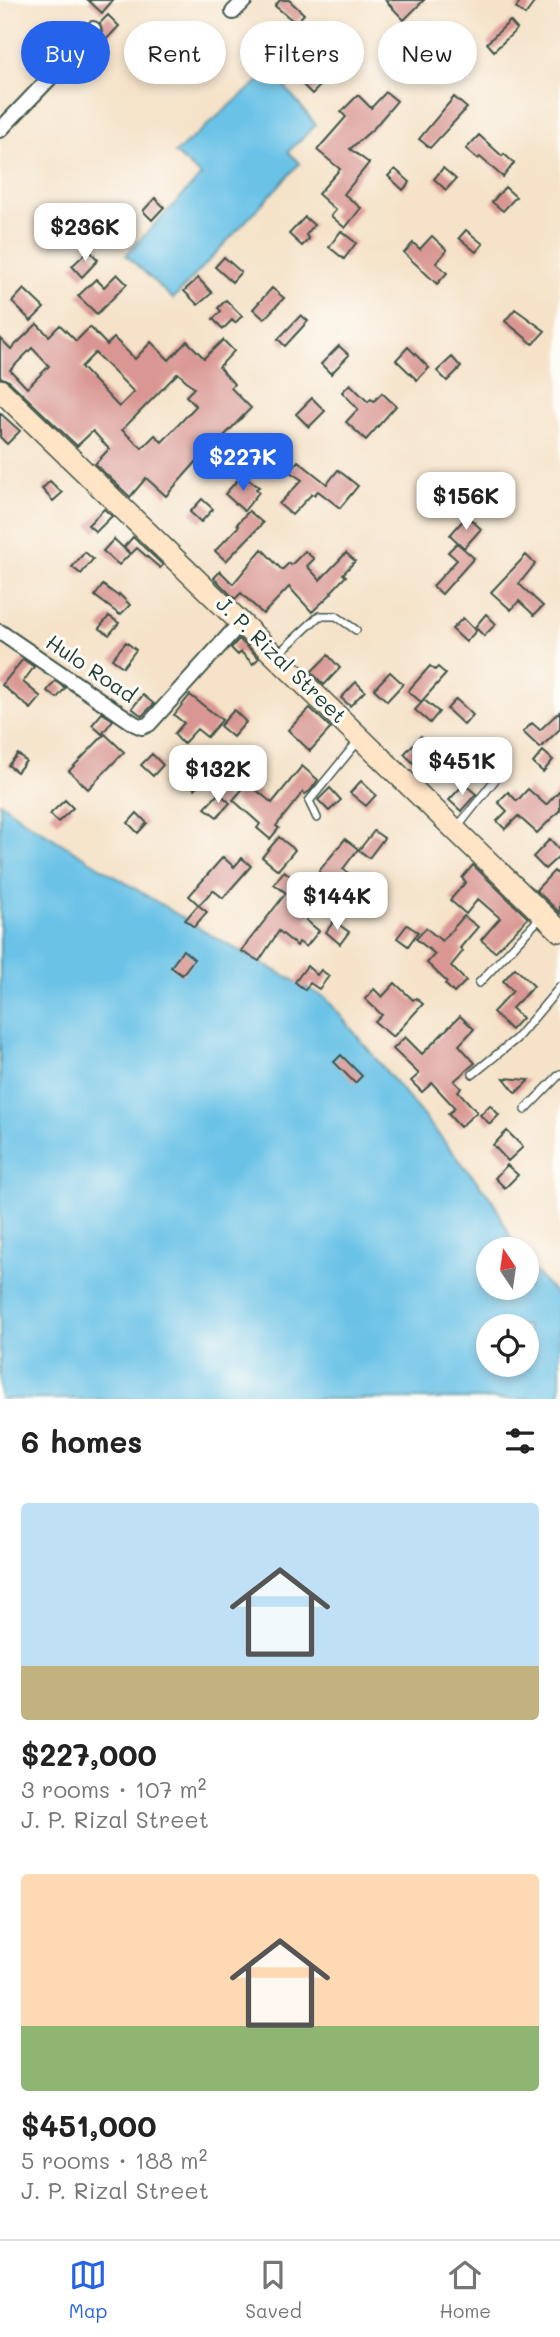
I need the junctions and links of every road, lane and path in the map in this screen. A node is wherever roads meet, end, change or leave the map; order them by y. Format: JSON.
{"nodes":[{"id":1,"x":245,"y":0,"type":"edge"},
{"id":2,"x":233,"y":12,"type":"dead end"},
{"id":3,"x":44,"y":84,"type":"edge"},
{"id":4,"x":0,"y":130,"type":"edge"},
{"id":5,"x":0,"y":390,"type":"edge"},
{"id":6,"x":242,"y":621,"type":"junction"},
{"id":7,"x":356,"y":630,"type":"dead end"},
{"id":8,"x":0,"y":632,"type":"edge"},
{"id":9,"x":277,"y":656,"type":"junction"},
{"id":10,"x":361,"y":738,"type":"junction"},
{"id":11,"x":502,"y":771,"type":"dead end"},
{"id":12,"x":317,"y":818,"type":"dead end"},
{"id":13,"x":455,"y":829,"type":"junction"},
{"id":14,"x":543,"y":915,"type":"junction"},
{"id":15,"x":560,"y":931,"type":"edge"},
{"id":16,"x":480,"y":983,"type":"dead end"},
{"id":17,"x":560,"y":987,"type":"edge"},
{"id":18,"x":473,"y":1074,"type":"dead end"},
{"id":19,"x":560,"y":1074,"type":"edge"},
{"id":20,"x":525,"y":1110,"type":"dead end"}],
"edges":[{"from":1,"to":2,"type":"street"},
{"from":3,"to":4,"type":"street"},
{"from":5,"to":6,"type":"main road","name":"J. P. Rizal Street"},
{"from":6,"to":8,"type":"street","name":"Hulo Road"},
{"from":6,"to":9,"type":"main road","name":"J. P. Rizal Street"},
{"from":7,"to":9,"type":"lane"},
{"from":9,"to":10,"type":"main road","name":"J. P. Rizal Street"},
{"from":10,"to":12,"type":"lane"},
{"from":10,"to":13,"type":"main road","name":"J. P. Rizal Street"},
{"from":11,"to":13,"type":"lane"},
{"from":13,"to":14,"type":"main road","name":"J. P. Rizal Street"},
{"from":14,"to":15,"type":"main road","name":"J. P. Rizal Street"},
{"from":14,"to":16,"type":"lane"},
{"from":17,"to":18,"type":"lane"},
{"from":19,"to":20,"type":"lane"}]}
